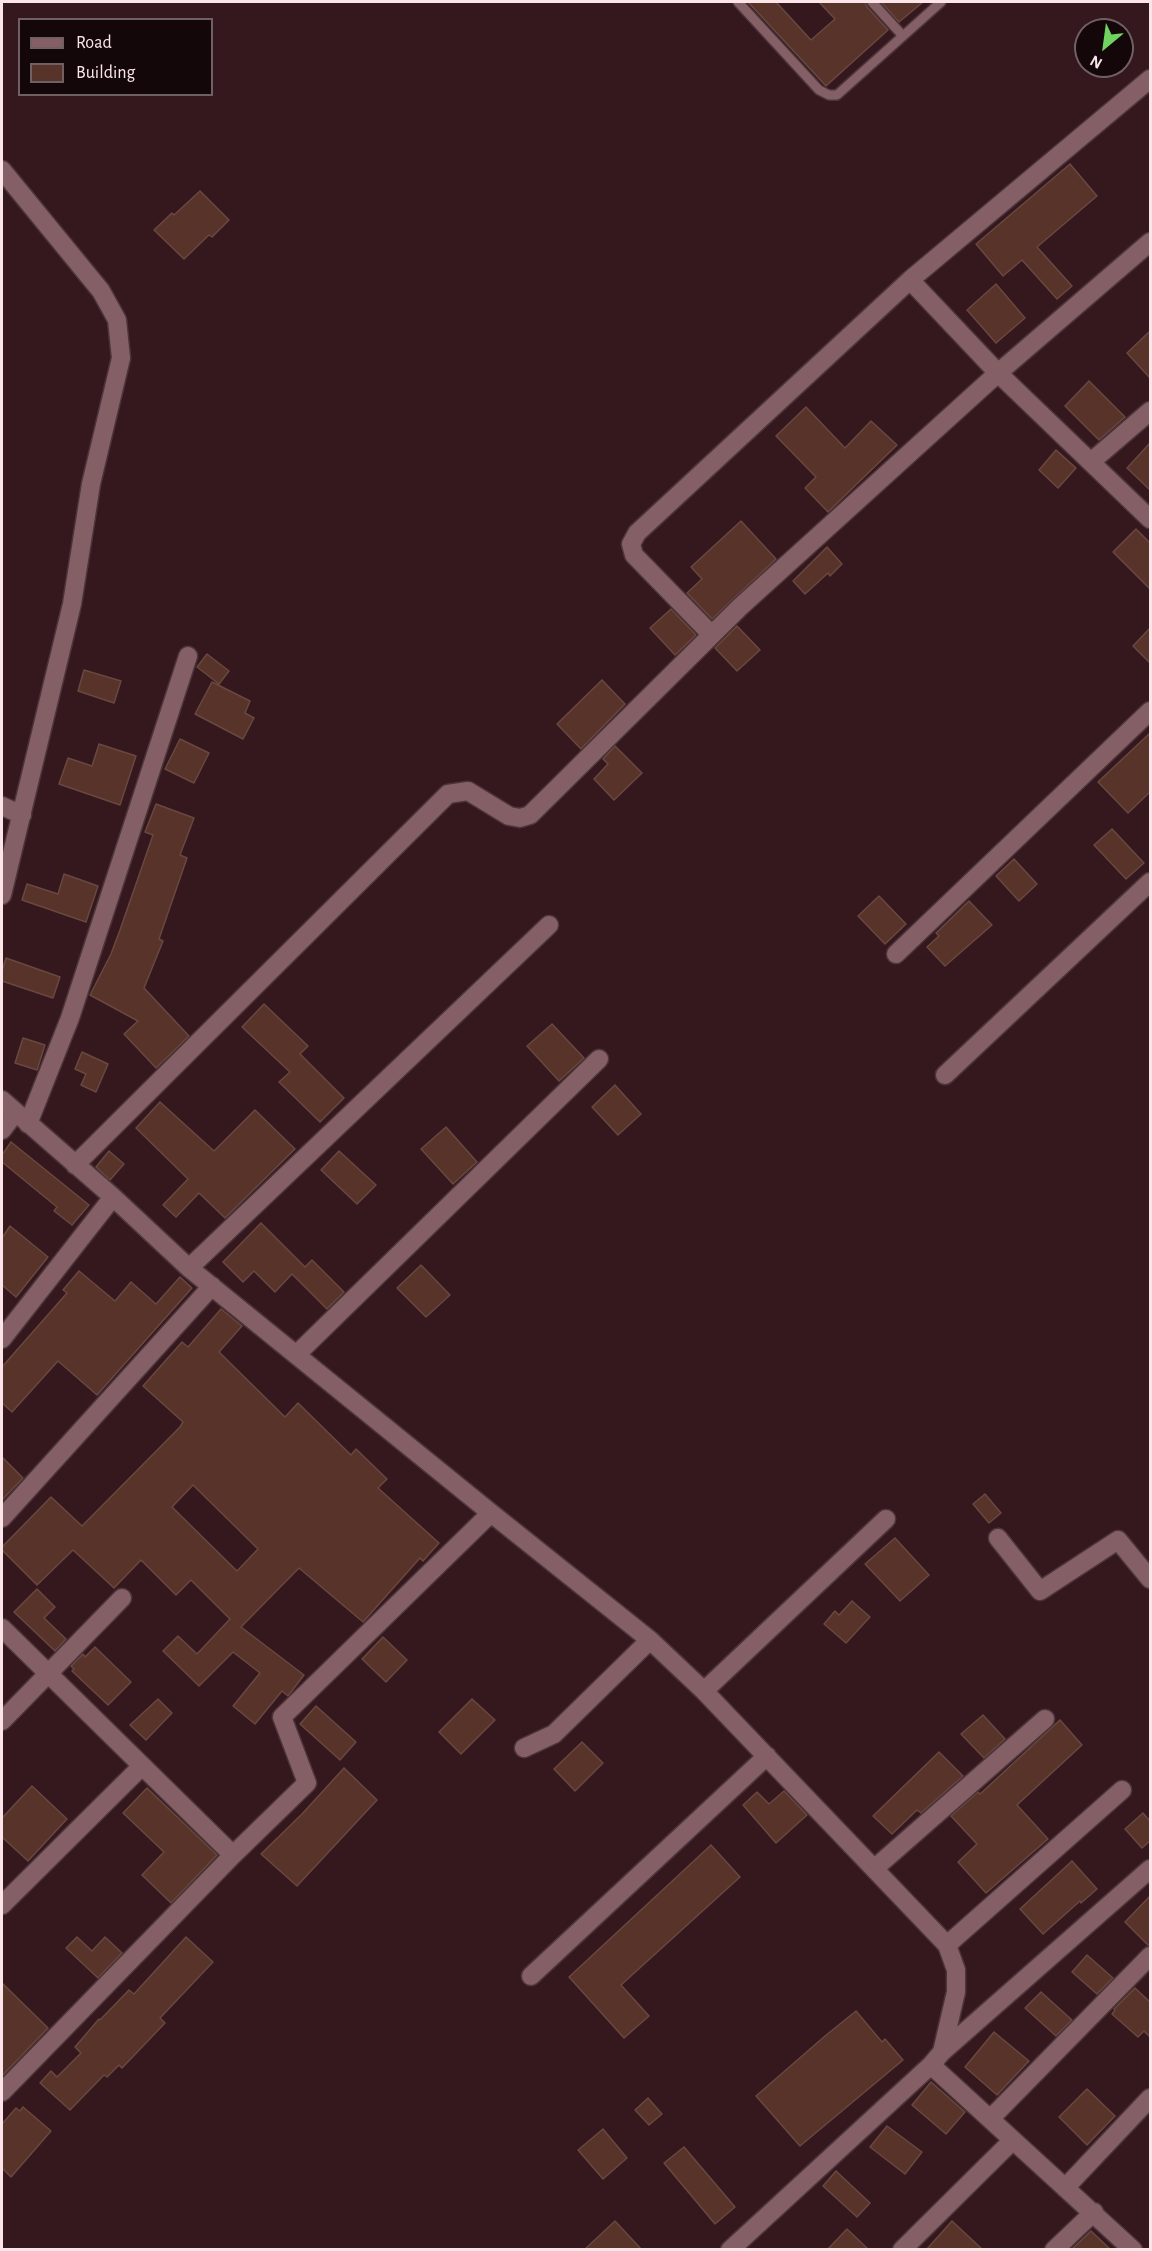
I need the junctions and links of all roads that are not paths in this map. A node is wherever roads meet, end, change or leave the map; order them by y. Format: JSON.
{"nodes":[{"id":1,"x":738,"y":2,"type":"edge"},
{"id":2,"x":872,"y":2,"type":"edge"},
{"id":3,"x":940,"y":2,"type":"edge"},
{"id":4,"x":903,"y":36,"type":"junction"},
{"id":5,"x":1150,"y":79,"type":"edge"},
{"id":6,"x":2,"y":170,"type":"edge"},
{"id":7,"x":1150,"y":242,"type":"edge"},
{"id":8,"x":910,"y":280,"type":"junction"},
{"id":9,"x":998,"y":373,"type":"junction"},
{"id":10,"x":1150,"y":411,"type":"edge"},
{"id":11,"x":1092,"y":461,"type":"junction"},
{"id":12,"x":1150,"y":519,"type":"edge"},
{"id":13,"x":711,"y":634,"type":"junction"},
{"id":14,"x":188,"y":656,"type":"dead end"},
{"id":15,"x":1150,"y":711,"type":"edge"},
{"id":16,"x":2,"y":806,"type":"edge"},
{"id":17,"x":22,"y":815,"type":"junction"},
{"id":18,"x":1150,"y":882,"type":"edge"},
{"id":19,"x":2,"y":895,"type":"edge"},
{"id":20,"x":549,"y":925,"type":"dead end"},
{"id":21,"x":896,"y":954,"type":"dead end"},
{"id":22,"x":599,"y":1059,"type":"dead end"},
{"id":23,"x":945,"y":1075,"type":"dead end"},
{"id":24,"x":2,"y":1100,"type":"edge"},
{"id":25,"x":22,"y":1119,"type":"junction"},
{"id":26,"x":2,"y":1130,"type":"edge"},
{"id":27,"x":75,"y":1165,"type":"junction"},
{"id":28,"x":113,"y":1197,"type":"junction"},
{"id":29,"x":189,"y":1268,"type":"junction"},
{"id":30,"x":212,"y":1286,"type":"junction"},
{"id":31,"x":2,"y":1339,"type":"edge"},
{"id":32,"x":296,"y":1355,"type":"junction"},
{"id":33,"x":490,"y":1513,"type":"junction"},
{"id":34,"x":2,"y":1518,"type":"edge"},
{"id":35,"x":886,"y":1519,"type":"dead end"},
{"id":36,"x":998,"y":1538,"type":"dead end"},
{"id":37,"x":1150,"y":1579,"type":"edge"},
{"id":38,"x":122,"y":1598,"type":"dead end"},
{"id":39,"x":2,"y":1628,"type":"edge"},
{"id":40,"x":650,"y":1640,"type":"junction"},
{"id":41,"x":47,"y":1674,"type":"junction"},
{"id":42,"x":704,"y":1691,"type":"junction"},
{"id":43,"x":1045,"y":1719,"type":"dead end"},
{"id":44,"x":2,"y":1721,"type":"edge"},
{"id":45,"x":524,"y":1748,"type":"dead end"},
{"id":46,"x":767,"y":1756,"type":"junction"},
{"id":47,"x":142,"y":1766,"type":"junction"},
{"id":48,"x":1122,"y":1790,"type":"dead end"},
{"id":49,"x":233,"y":1855,"type":"junction"},
{"id":50,"x":874,"y":1868,"type":"junction"},
{"id":51,"x":1150,"y":1869,"type":"edge"},
{"id":52,"x":2,"y":1905,"type":"edge"},
{"id":53,"x":947,"y":1945,"type":"junction"},
{"id":54,"x":1150,"y":1956,"type":"edge"},
{"id":55,"x":531,"y":1976,"type":"dead end"},
{"id":56,"x":936,"y":2058,"type":"junction"},
{"id":57,"x":2,"y":2092,"type":"edge"},
{"id":58,"x":1150,"y":2098,"type":"edge"},
{"id":59,"x":990,"y":2119,"type":"junction"},
{"id":60,"x":1013,"y":2140,"type":"junction"},
{"id":61,"x":1065,"y":2188,"type":"junction"},
{"id":62,"x":1094,"y":2212,"type":"junction"},
{"id":63,"x":730,"y":2250,"type":"edge"},
{"id":64,"x":902,"y":2250,"type":"edge"},
{"id":65,"x":1054,"y":2250,"type":"edge"},
{"id":66,"x":1133,"y":2250,"type":"edge"}],
"edges":[{"from":1,"to":4,"type":"lane"},
{"from":2,"to":4,"type":"lane"},
{"from":3,"to":4,"type":"lane"},
{"from":5,"to":8,"type":"street"},
{"from":6,"to":17,"type":"street"},
{"from":7,"to":9,"type":"street"},
{"from":8,"to":9,"type":"street"},
{"from":8,"to":13,"type":"street"},
{"from":9,"to":11,"type":"street"},
{"from":9,"to":13,"type":"street"},
{"from":10,"to":11,"type":"street"},
{"from":11,"to":12,"type":"street"},
{"from":13,"to":27,"type":"street"},
{"from":14,"to":25,"type":"street"},
{"from":15,"to":21,"type":"street"},
{"from":16,"to":17,"type":"street"},
{"from":17,"to":19,"type":"street"},
{"from":18,"to":23,"type":"street"},
{"from":20,"to":29,"type":"street"},
{"from":22,"to":32,"type":"street"},
{"from":24,"to":25,"type":"street"},
{"from":25,"to":26,"type":"street"},
{"from":25,"to":27,"type":"street"},
{"from":27,"to":28,"type":"street"},
{"from":28,"to":29,"type":"street"},
{"from":28,"to":31,"type":"street"},
{"from":29,"to":30,"type":"street"},
{"from":30,"to":32,"type":"street"},
{"from":30,"to":34,"type":"street"},
{"from":32,"to":33,"type":"street"},
{"from":33,"to":40,"type":"street"},
{"from":33,"to":49,"type":"street"},
{"from":35,"to":42,"type":"street"},
{"from":36,"to":37,"type":"street"},
{"from":38,"to":41,"type":"street"},
{"from":39,"to":41,"type":"street"},
{"from":40,"to":42,"type":"street"},
{"from":40,"to":45,"type":"street"},
{"from":41,"to":44,"type":"street"},
{"from":41,"to":47,"type":"street"},
{"from":42,"to":46,"type":"street"},
{"from":43,"to":50,"type":"street"},
{"from":46,"to":50,"type":"street"},
{"from":46,"to":55,"type":"street"},
{"from":47,"to":49,"type":"street"},
{"from":47,"to":52,"type":"street"},
{"from":48,"to":53,"type":"street"},
{"from":49,"to":57,"type":"street"},
{"from":50,"to":53,"type":"street"},
{"from":51,"to":56,"type":"street"},
{"from":53,"to":56,"type":"street"},
{"from":54,"to":59,"type":"street"},
{"from":56,"to":59,"type":"street"},
{"from":56,"to":63,"type":"street"},
{"from":58,"to":61,"type":"street"},
{"from":59,"to":60,"type":"street"},
{"from":60,"to":61,"type":"street"},
{"from":60,"to":64,"type":"street"},
{"from":61,"to":62,"type":"street"},
{"from":62,"to":65,"type":"street"},
{"from":62,"to":66,"type":"street"}]}
